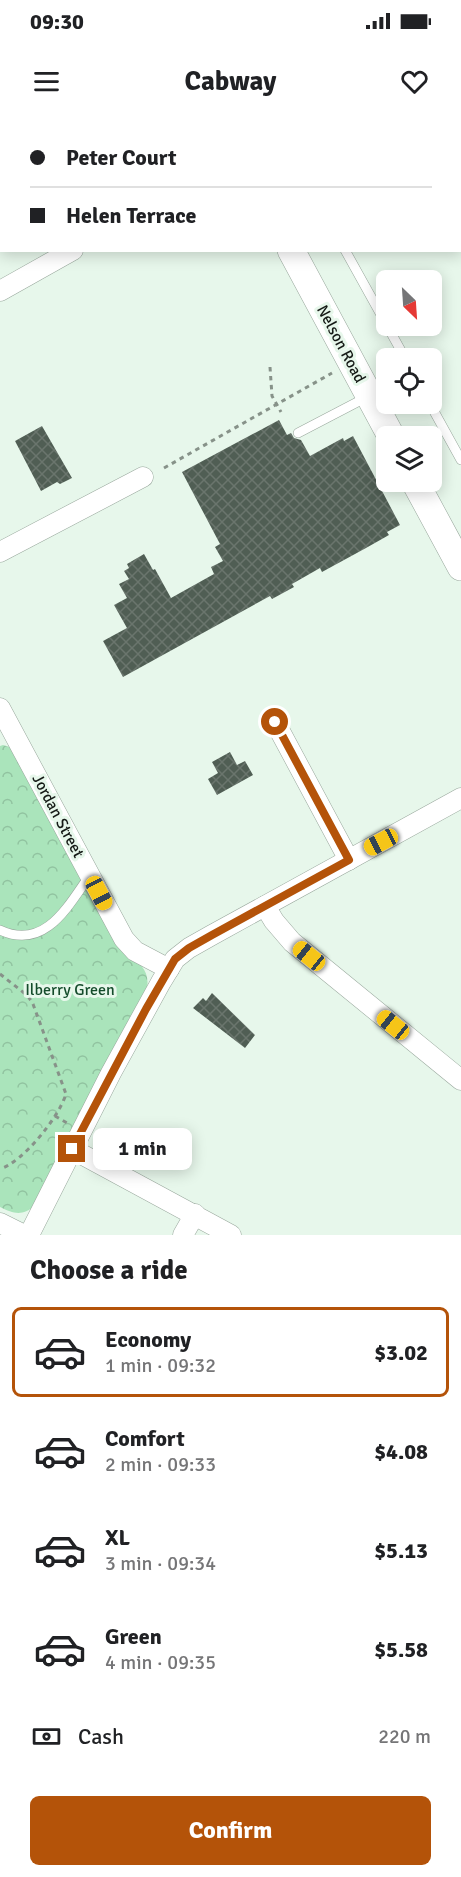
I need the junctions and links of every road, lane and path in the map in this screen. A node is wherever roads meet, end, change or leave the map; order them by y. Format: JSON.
{"nodes":[{"id":1,"x":69,"y":252,"type":"edge"},
{"id":2,"x":292,"y":252,"type":"edge"},
{"id":3,"x":346,"y":252,"type":"edge"},
{"id":4,"x":0,"y":291,"type":"edge"},
{"id":5,"x":399,"y":348,"type":"edge"},
{"id":6,"x":270,"y":367,"type":"dead end"},
{"id":7,"x":337,"y":371,"type":"dead end"},
{"id":8,"x":369,"y":396,"type":"junction"},
{"id":9,"x":276,"y":405,"type":"junction"},
{"id":10,"x":281,"y":412,"type":"dead end"},
{"id":11,"x":436,"y":414,"type":"edge"},
{"id":12,"x":386,"y":426,"type":"edge"},
{"id":13,"x":298,"y":434,"type":"dead end"},
{"id":14,"x":461,"y":460,"type":"edge"},
{"id":15,"x":164,"y":468,"type":"dead end"},
{"id":16,"x":143,"y":477,"type":"dead end"},
{"id":17,"x":420,"y":492,"type":"edge"},
{"id":18,"x":0,"y":552,"type":"edge"},
{"id":19,"x":461,"y":567,"type":"edge"},
{"id":20,"x":3,"y":721,"type":"edge"},
{"id":21,"x":275,"y":722,"type":"dead end"},
{"id":22,"x":461,"y":798,"type":"edge"},
{"id":23,"x":349,"y":860,"type":"junction"},
{"id":24,"x":90,"y":875,"type":"junction"},
{"id":25,"x":265,"y":906,"type":"junction"},
{"id":26,"x":0,"y":930,"type":"edge"},
{"id":27,"x":169,"y":969,"type":"junction"},
{"id":28,"x":0,"y":974,"type":"edge"},
{"id":29,"x":461,"y":1080,"type":"edge"},
{"id":30,"x":54,"y":1115,"type":"junction"},
{"id":31,"x":71,"y":1126,"type":"dead end"},
{"id":32,"x":72,"y":1149,"type":"junction"},
{"id":33,"x":0,"y":1169,"type":"edge"},
{"id":34,"x":195,"y":1214,"type":"junction"},
{"id":35,"x":0,"y":1223,"type":"edge"},
{"id":36,"x":24,"y":1235,"type":"edge"},
{"id":37,"x":29,"y":1235,"type":"edge"},
{"id":38,"x":183,"y":1235,"type":"edge"},
{"id":39,"x":231,"y":1235,"type":"edge"}],
"edges":[{"from":1,"to":4,"type":"street"},
{"from":2,"to":8,"type":"main road","name":"Nelson Road"},
{"from":3,"to":5,"type":"lane"},
{"from":6,"to":9,"type":"path"},
{"from":7,"to":9,"type":"path"},
{"from":8,"to":12,"type":"main road","name":"Nelson Road"},
{"from":8,"to":13,"type":"lane"},
{"from":9,"to":10,"type":"path"},
{"from":9,"to":15,"type":"path"},
{"from":11,"to":14,"type":"lane"},
{"from":16,"to":18,"type":"street"},
{"from":17,"to":19,"type":"main road"},
{"from":20,"to":24,"type":"street","name":"Jordan Street"},
{"from":21,"to":23,"type":"street"},
{"from":22,"to":23,"type":"street"},
{"from":23,"to":25,"type":"street"},
{"from":24,"to":26,"type":"lane"},
{"from":24,"to":27,"type":"street","name":"Jordan Street"},
{"from":25,"to":27,"type":"street"},
{"from":25,"to":29,"type":"street"},
{"from":27,"to":32,"type":"street"},
{"from":28,"to":30,"type":"path"},
{"from":30,"to":31,"type":"path"},
{"from":30,"to":33,"type":"path"},
{"from":32,"to":34,"type":"street"},
{"from":32,"to":37,"type":"street"},
{"from":34,"to":38,"type":"street"},
{"from":34,"to":39,"type":"street"},
{"from":35,"to":36,"type":"street"}]}
